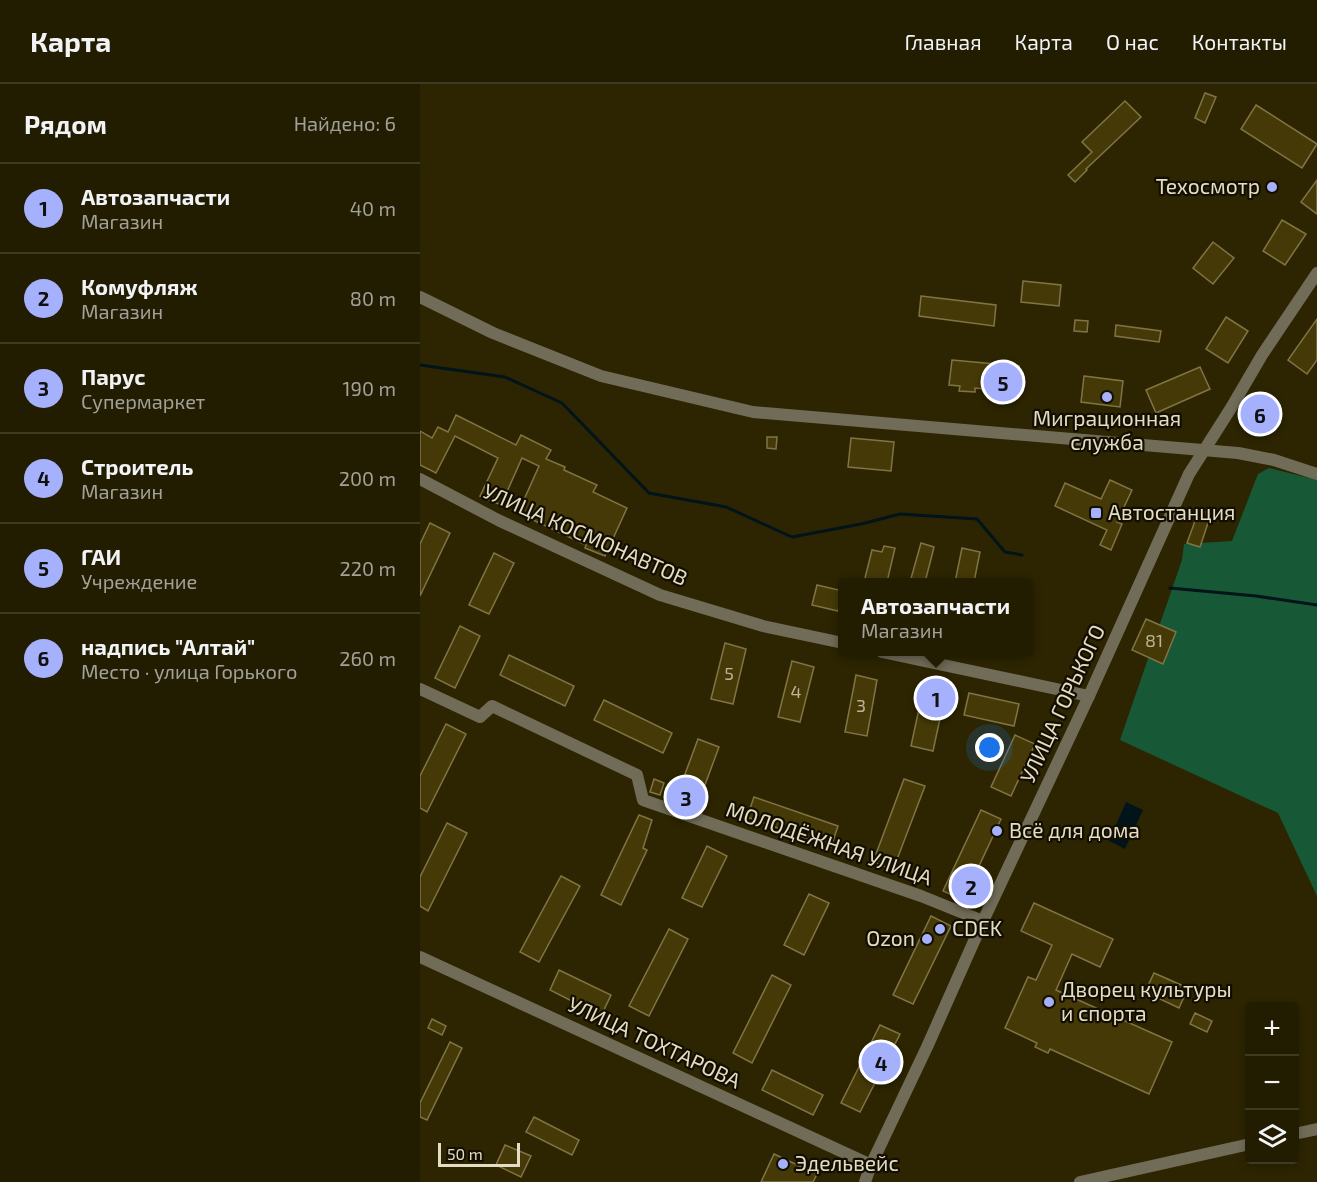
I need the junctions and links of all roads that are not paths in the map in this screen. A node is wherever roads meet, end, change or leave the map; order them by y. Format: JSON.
{"nodes":[{"id":1,"x":1317,"y":273,"type":"edge"},
{"id":2,"x":420,"y":297,"type":"edge"},
{"id":3,"x":1203,"y":450,"type":"junction"},
{"id":4,"x":1317,"y":474,"type":"edge"},
{"id":5,"x":420,"y":479,"type":"edge"},
{"id":6,"x":838,"y":642,"type":"edge"},
{"id":7,"x":905,"y":656,"type":"edge"},
{"id":8,"x":420,"y":689,"type":"edge"},
{"id":9,"x":1089,"y":696,"type":"junction"},
{"id":10,"x":983,"y":921,"type":"junction"},
{"id":11,"x":420,"y":957,"type":"edge"},
{"id":12,"x":1317,"y":1129,"type":"edge"},
{"id":13,"x":1299,"y":1133,"type":"edge"},
{"id":14,"x":1245,"y":1145,"type":"edge"},
{"id":15,"x":871,"y":1165,"type":"junction"},
{"id":16,"x":865,"y":1182,"type":"edge"},
{"id":17,"x":1080,"y":1182,"type":"edge"}],
"edges":[{"from":1,"to":3,"type":"street","name":"УЛИЦА ГОРЬКОГО"},
{"from":2,"to":3,"type":"street"},
{"from":3,"to":4,"type":"street"},
{"from":3,"to":9,"type":"street","name":"УЛИЦА ГОРЬКОГО"},
{"from":5,"to":6,"type":"street","name":"УЛИЦА КОСМОНАВТОВ"},
{"from":7,"to":9,"type":"street"},
{"from":8,"to":10,"type":"street","name":"МОЛОДЁЖНАЯ УЛИЦА"},
{"from":9,"to":10,"type":"street","name":"УЛИЦА ГОРЬКОГО"},
{"from":10,"to":15,"type":"street","name":"УЛИЦА ГОРЬКОГО"},
{"from":11,"to":15,"type":"street","name":"УЛИЦА ТОХТАРОВА"},
{"from":12,"to":13,"type":"street"},
{"from":14,"to":17,"type":"street"},
{"from":15,"to":16,"type":"street","name":"УЛИЦА ГОРЬКОГО"}]}
